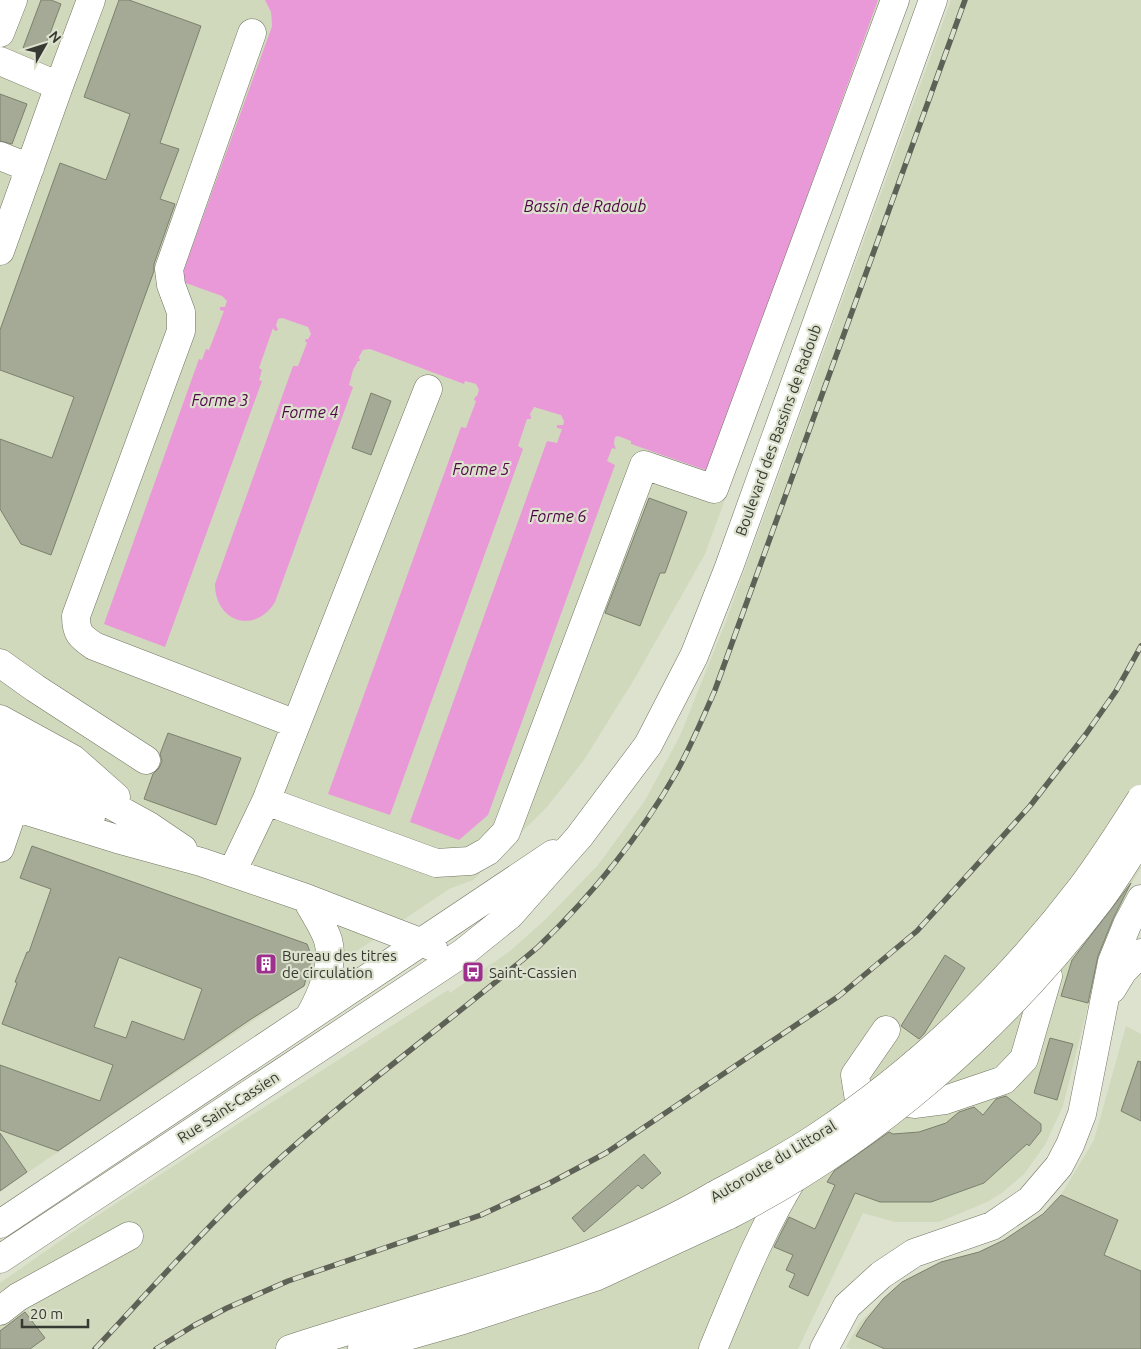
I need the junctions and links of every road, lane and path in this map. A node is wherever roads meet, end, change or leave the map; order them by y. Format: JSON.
{"nodes":[{"id":1,"x":13,"y":0,"type":"edge"},
{"id":2,"x":91,"y":0,"type":"edge"},
{"id":3,"x":895,"y":0,"type":"edge"},
{"id":4,"x":933,"y":0,"type":"edge"},
{"id":5,"x":0,"y":33,"type":"edge"},
{"id":6,"x":252,"y":33,"type":"dead end"},
{"id":7,"x":0,"y":61,"type":"edge"},
{"id":8,"x":59,"y":86,"type":"junction"},
{"id":9,"x":0,"y":156,"type":"edge"},
{"id":10,"x":30,"y":168,"type":"junction"},
{"id":11,"x":0,"y":251,"type":"edge"},
{"id":12,"x":428,"y":389,"type":"dead end"},
{"id":13,"x":0,"y":663,"type":"edge"},
{"id":14,"x":0,"y":719,"type":"edge"},
{"id":15,"x":296,"y":724,"type":"junction"},
{"id":16,"x":0,"y":744,"type":"edge"},
{"id":17,"x":146,"y":760,"type":"dead end"},
{"id":18,"x":0,"y":769,"type":"edge"},
{"id":19,"x":1141,"y":799,"type":"edge"},
{"id":20,"x":266,"y":801,"type":"junction"},
{"id":21,"x":7,"y":803,"type":"edge"},
{"id":22,"x":149,"y":826,"type":"junction"},
{"id":23,"x":579,"y":837,"type":"junction"},
{"id":24,"x":1141,"y":838,"type":"edge"},
{"id":25,"x":0,"y":848,"type":"edge"},
{"id":26,"x":201,"y":862,"type":"junction"},
{"id":27,"x":232,"y":872,"type":"junction"},
{"id":28,"x":306,"y":898,"type":"junction"},
{"id":29,"x":1141,"y":899,"type":"edge"},
{"id":30,"x":420,"y":941,"type":"junction"},
{"id":31,"x":1141,"y":953,"type":"edge"},
{"id":32,"x":458,"y":957,"type":"junction"},
{"id":33,"x":1048,"y":976,"type":"dead end"},
{"id":34,"x":1106,"y":999,"type":"junction"},
{"id":35,"x":309,"y":1017,"type":"junction"},
{"id":36,"x":886,"y":1030,"type":"dead end"},
{"id":37,"x":859,"y":1100,"type":"junction"},
{"id":38,"x":0,"y":1224,"type":"edge"},
{"id":39,"x":129,"y":1236,"type":"dead end"},
{"id":40,"x":0,"y":1259,"type":"edge"},
{"id":41,"x":0,"y":1311,"type":"edge"},
{"id":42,"x":290,"y":1349,"type":"edge"},
{"id":43,"x":362,"y":1349,"type":"edge"},
{"id":44,"x":713,"y":1349,"type":"edge"},
{"id":45,"x":824,"y":1349,"type":"edge"}],
"edges":[{"from":1,"to":5,"type":"main road"},
{"from":2,"to":8,"type":"main road"},
{"from":3,"to":20,"type":"main road"},
{"from":4,"to":23,"type":"main road","name":"Boulevard des Bassins de Radoub"},
{"from":6,"to":15,"type":"main road"},
{"from":7,"to":8,"type":"main road"},
{"from":8,"to":10,"type":"main road"},
{"from":9,"to":10,"type":"main road"},
{"from":10,"to":11,"type":"main road"},
{"from":12,"to":15,"type":"main road"},
{"from":13,"to":17,"type":"main road"},
{"from":14,"to":22,"type":"main road"},
{"from":15,"to":20,"type":"main road"},
{"from":16,"to":22,"type":"main road"},
{"from":18,"to":22,"type":"main road"},
{"from":19,"to":42,"type":"main road","name":"Autoroute du Littoral","bridge":true},
{"from":20,"to":27,"type":"main road"},
{"from":21,"to":25,"type":"main road"},
{"from":21,"to":26,"type":"main road"},
{"from":22,"to":26,"type":"main road"},
{"from":23,"to":30,"type":"main road","name":"Boulevard des Bassins de Radoub"},
{"from":23,"to":32,"type":"main road","name":"Boulevard des Bassins de Radoub"},
{"from":24,"to":43,"type":"main road","name":"Autoroute du Littoral","bridge":true},
{"from":26,"to":27,"type":"main road"},
{"from":27,"to":28,"type":"main road"},
{"from":28,"to":30,"type":"main road"},
{"from":28,"to":35,"type":"main road"},
{"from":29,"to":34,"type":"main road"},
{"from":30,"to":32,"type":"main road"},
{"from":30,"to":35,"type":"main road","name":"Rue Saint-Cassien"},
{"from":31,"to":34,"type":"main road"},
{"from":32,"to":40,"type":"main road","name":"Rue Saint-Cassien"},
{"from":33,"to":37,"type":"main road"},
{"from":34,"to":45,"type":"main road"},
{"from":35,"to":38,"type":"main road","name":"Rue Saint-Cassien"},
{"from":36,"to":37,"type":"main road"},
{"from":37,"to":44,"type":"main road"},
{"from":39,"to":41,"type":"main road"}]}
